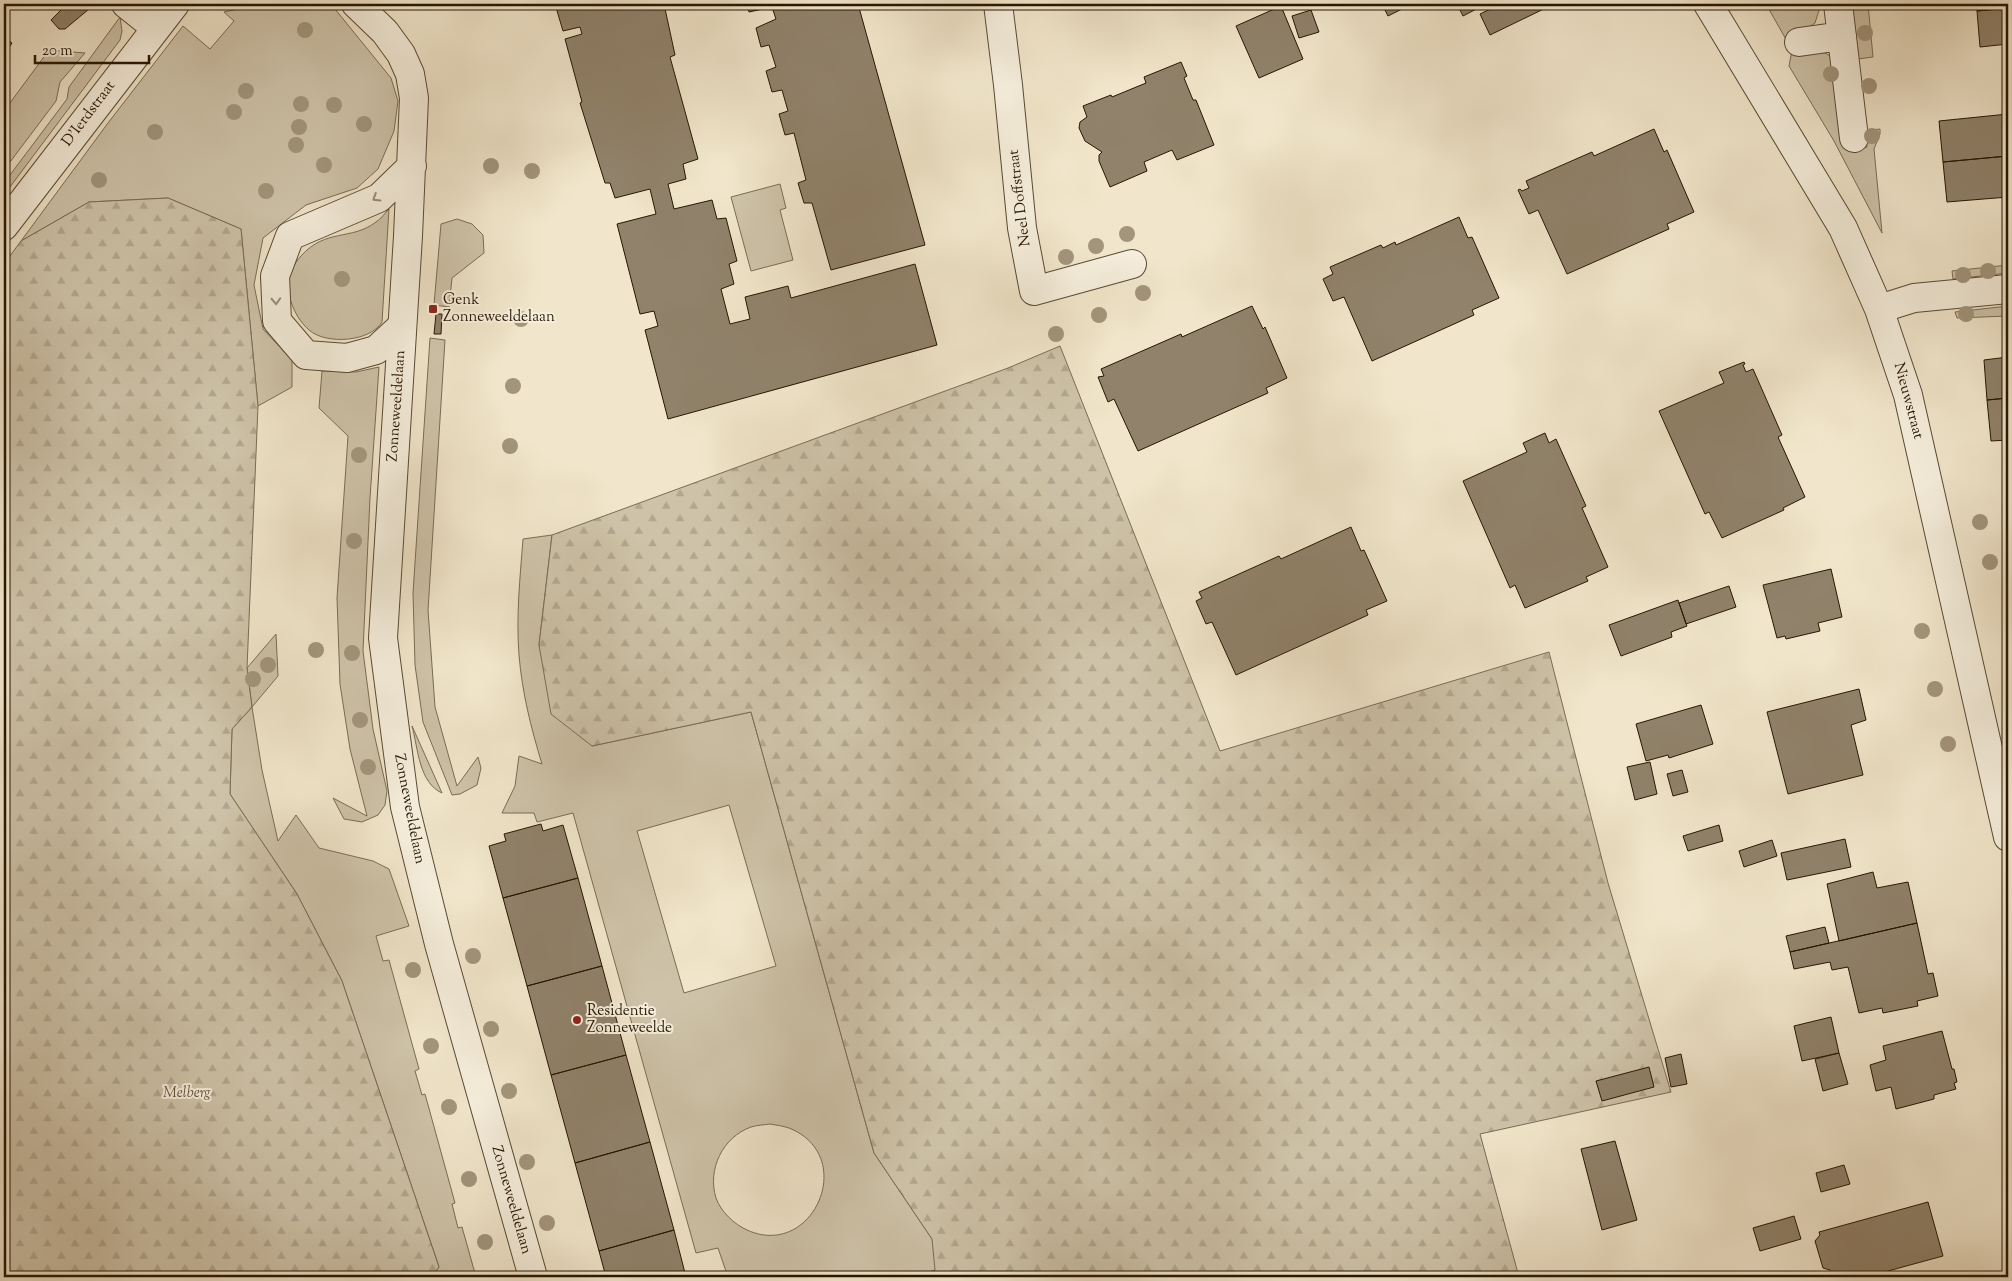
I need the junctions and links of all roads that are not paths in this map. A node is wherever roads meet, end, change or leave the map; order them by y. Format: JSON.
{"nodes":[{"id":1,"x":126,"y":4,"type":"edge"},
{"id":2,"x":176,"y":4,"type":"edge"},
{"id":3,"x":356,"y":4,"type":"edge"},
{"id":4,"x":998,"y":4,"type":"edge"},
{"id":5,"x":1708,"y":4,"type":"edge"},
{"id":6,"x":1838,"y":4,"type":"edge"},
{"id":7,"x":156,"y":28,"type":"junction"},
{"id":8,"x":1842,"y":36,"type":"junction"},
{"id":9,"x":1799,"y":42,"type":"dead end"},
{"id":10,"x":1854,"y":138,"type":"dead end"},
{"id":11,"x":412,"y":166,"type":"junction"},
{"id":12,"x":4,"y":226,"type":"edge"},
{"id":13,"x":1132,"y":264,"type":"dead end"},
{"id":14,"x":2008,"y":290,"type":"edge"},
{"id":15,"x":1879,"y":308,"type":"junction"},
{"id":16,"x":402,"y":326,"type":"junction"},
{"id":17,"x":2008,"y":837,"type":"edge"},
{"id":18,"x":533,"y":1277,"type":"edge"}],
"edges":[{"from":1,"to":7,"type":"street"},
{"from":2,"to":7,"type":"street","name":"D'Ierdstraat"},
{"from":3,"to":11,"type":"street","name":"Zonneweeldelaan"},
{"from":4,"to":13,"type":"street","name":"Neel Doffstraat"},
{"from":5,"to":15,"type":"street","name":"Nieuwstraat"},
{"from":6,"to":8,"type":"street"},
{"from":7,"to":12,"type":"street","name":"D'Ierdstraat"},
{"from":8,"to":9,"type":"street"},
{"from":8,"to":10,"type":"street"},
{"from":11,"to":16,"type":"street","name":"Zonneweeldelaan"},
{"from":11,"to":16,"type":"street","name":"Zonneweeldelaan","one_way":true},
{"from":14,"to":15,"type":"street"},
{"from":15,"to":17,"type":"street","name":"Nieuwstraat"},
{"from":16,"to":18,"type":"street","name":"Zonneweeldelaan"}]}
